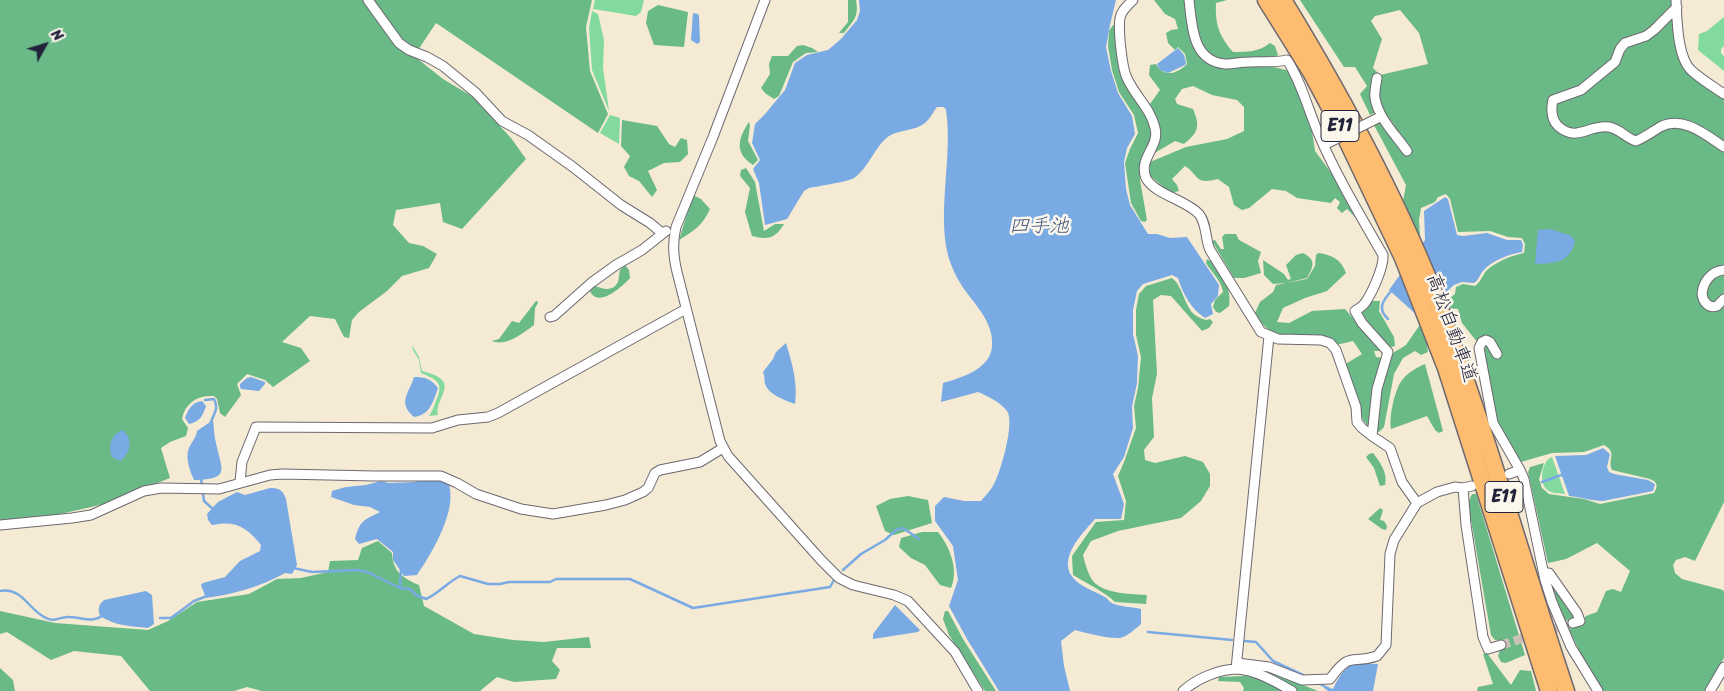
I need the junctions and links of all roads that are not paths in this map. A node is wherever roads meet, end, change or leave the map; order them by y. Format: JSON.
{"nodes":[{"id":1,"x":368,"y":0,"type":"edge"},
{"id":2,"x":765,"y":0,"type":"edge"},
{"id":3,"x":1133,"y":0,"type":"edge"},
{"id":4,"x":1189,"y":0,"type":"edge"},
{"id":5,"x":1266,"y":0,"type":"edge"},
{"id":6,"x":1283,"y":0,"type":"edge"},
{"id":7,"x":1676,"y":4,"type":"edge"},
{"id":8,"x":1377,"y":78,"type":"dead end"},
{"id":9,"x":1724,"y":94,"type":"edge"},
{"id":10,"x":1380,"y":117,"type":"junction"},
{"id":11,"x":1326,"y":144,"type":"junction"},
{"id":12,"x":1724,"y":148,"type":"edge"},
{"id":13,"x":1407,"y":152,"type":"dead end"},
{"id":14,"x":676,"y":227,"type":"junction"},
{"id":15,"x":662,"y":233,"type":"junction"},
{"id":16,"x":1724,"y":270,"type":"edge"},
{"id":17,"x":1724,"y":300,"type":"edge"},
{"id":18,"x":686,"y":309,"type":"junction"},
{"id":19,"x":1432,"y":310,"type":"junction"},
{"id":20,"x":550,"y":317,"type":"dead end"},
{"id":21,"x":1269,"y":336,"type":"junction"},
{"id":22,"x":1497,"y":354,"type":"dead end"},
{"id":23,"x":1372,"y":436,"type":"junction"},
{"id":24,"x":723,"y":448,"type":"junction"},
{"id":25,"x":1520,"y":470,"type":"junction"},
{"id":26,"x":1509,"y":474,"type":"dead end"},
{"id":27,"x":240,"y":482,"type":"junction"},
{"id":28,"x":1417,"y":503,"type":"junction"},
{"id":29,"x":0,"y":525,"type":"edge"},
{"id":30,"x":1544,"y":573,"type":"junction"},
{"id":31,"x":1573,"y":622,"type":"dead end"},
{"id":32,"x":1546,"y":632,"type":"junction"},
{"id":33,"x":1500,"y":645,"type":"tunnel mouth"},
{"id":34,"x":1237,"y":666,"type":"junction"},
{"id":35,"x":1724,"y":668,"type":"edge"},
{"id":36,"x":978,"y":691,"type":"edge"},
{"id":37,"x":1183,"y":691,"type":"edge"},
{"id":38,"x":1292,"y":691,"type":"edge"},
{"id":39,"x":1549,"y":691,"type":"edge"},
{"id":40,"x":1566,"y":691,"type":"edge"},
{"id":41,"x":1570,"y":691,"type":"edge"},
{"id":42,"x":1598,"y":691,"type":"edge"},
{"id":43,"x":1710,"y":691,"type":"edge"}],
"edges":[{"from":1,"to":15,"type":"street"},
{"from":2,"to":14,"type":"street"},
{"from":3,"to":21,"type":"street"},
{"from":4,"to":11,"type":"street"},
{"from":5,"to":19,"type":"highway","name":"高松自動車道","number":"E11"},
{"from":6,"to":19,"type":"highway","name":"高松自動車道","number":"E11"},
{"from":7,"to":9,"type":"street"},
{"from":7,"to":12,"type":"street"},
{"from":8,"to":10,"type":"street"},
{"from":10,"to":11,"type":"street","bridge":true},
{"from":10,"to":13,"type":"street"},
{"from":11,"to":23,"type":"street"},
{"from":14,"to":15,"type":"street"},
{"from":14,"to":18,"type":"street"},
{"from":15,"to":20,"type":"street"},
{"from":16,"to":17,"type":"street"},
{"from":18,"to":24,"type":"street"},
{"from":18,"to":27,"type":"street"},
{"from":19,"to":32,"type":"highway","name":"高松自動車道","number":"E11"},
{"from":19,"to":39,"type":"highway","name":"高松自動車道","number":"E11"},
{"from":21,"to":23,"type":"street"},
{"from":21,"to":34,"type":"street"},
{"from":22,"to":25,"type":"street"},
{"from":23,"to":28,"type":"street"},
{"from":24,"to":27,"type":"street"},
{"from":24,"to":36,"type":"street"},
{"from":25,"to":26,"type":"street"},
{"from":25,"to":30,"type":"street"},
{"from":27,"to":29,"type":"street"},
{"from":28,"to":33,"type":"street"},
{"from":28,"to":34,"type":"street"},
{"from":30,"to":31,"type":"street"},
{"from":30,"to":42,"type":"street"},
{"from":32,"to":40,"type":"highway","name":"高松自動車道","number":"E11"},
{"from":32,"to":41,"type":"highway"},
{"from":34,"to":37,"type":"street"},
{"from":34,"to":38,"type":"street"},
{"from":35,"to":43,"type":"street"}]}
